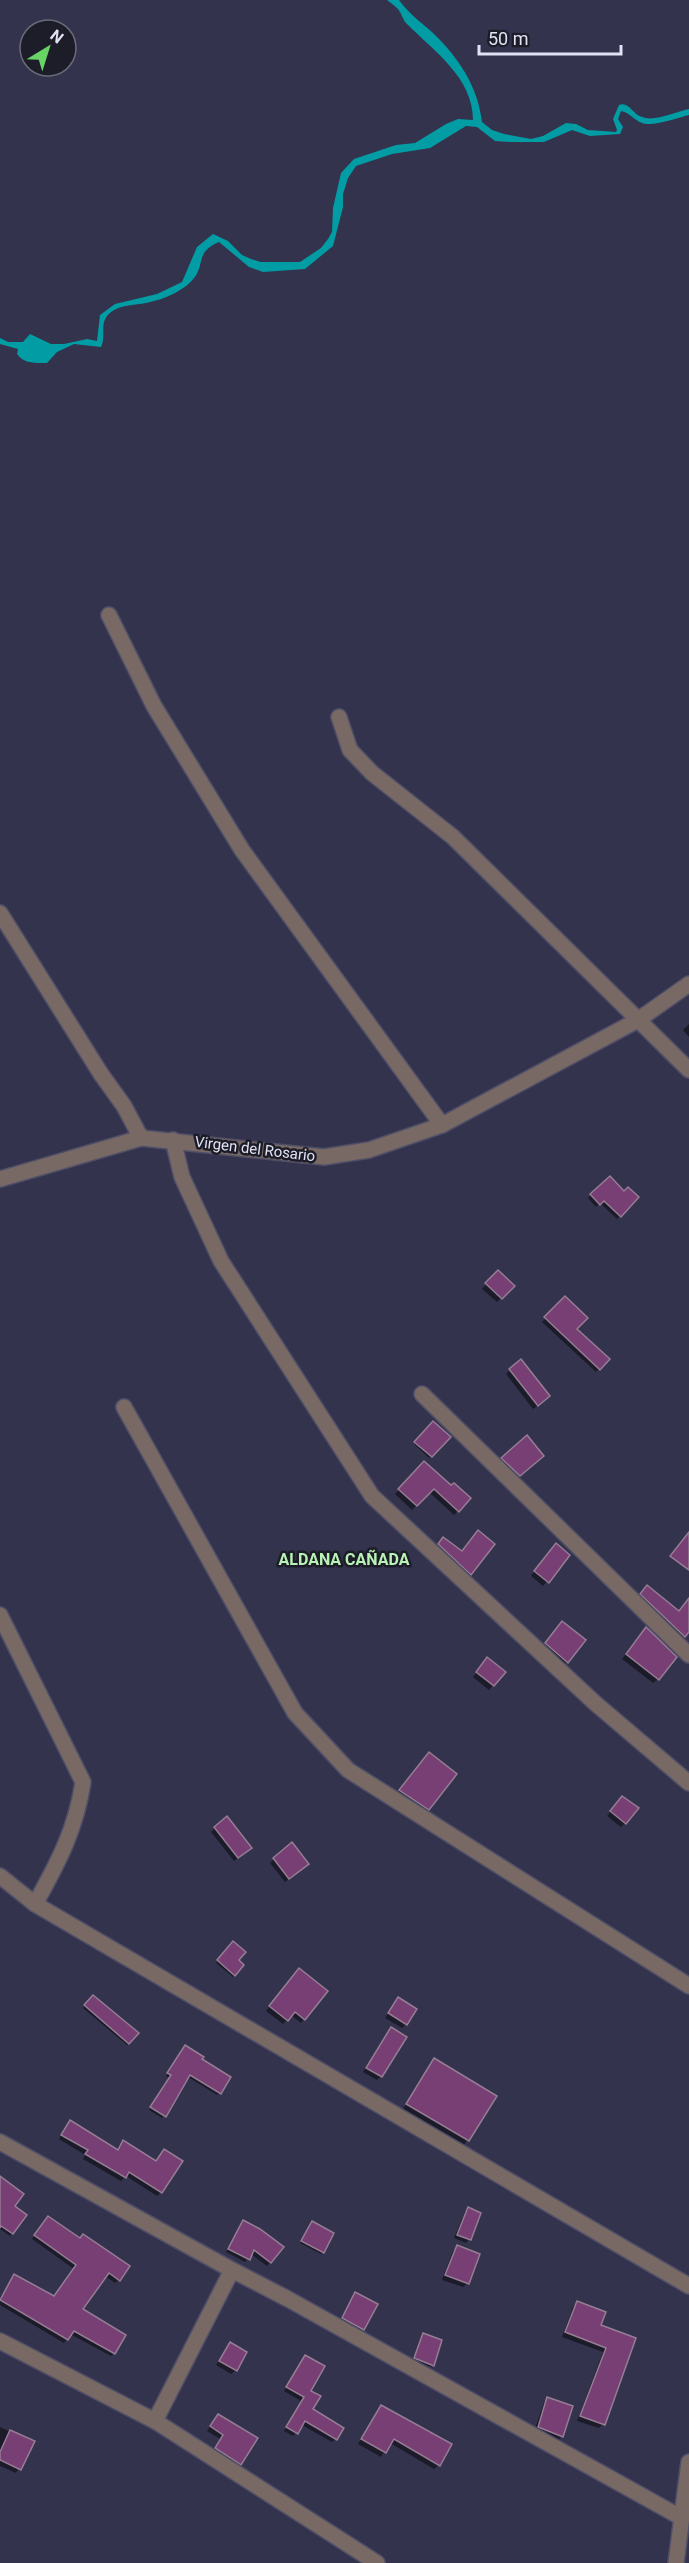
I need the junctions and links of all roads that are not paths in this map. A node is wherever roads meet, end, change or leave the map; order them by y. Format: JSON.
{"nodes":[{"id":1,"x":109,"y":615,"type":"dead end"},
{"id":2,"x":339,"y":717,"type":"dead end"},
{"id":3,"x":0,"y":913,"type":"edge"},
{"id":4,"x":689,"y":984,"type":"edge"},
{"id":5,"x":638,"y":1020,"type":"junction"},
{"id":6,"x":689,"y":1070,"type":"edge"},
{"id":7,"x":442,"y":1125,"type":"junction"},
{"id":8,"x":141,"y":1138,"type":"junction"},
{"id":9,"x":173,"y":1140,"type":"junction"},
{"id":10,"x":0,"y":1179,"type":"edge"},
{"id":11,"x":422,"y":1394,"type":"dead end"},
{"id":12,"x":124,"y":1407,"type":"dead end"},
{"id":13,"x":0,"y":1615,"type":"edge"},
{"id":14,"x":689,"y":1655,"type":"edge"},
{"id":15,"x":689,"y":1784,"type":"edge"},
{"id":16,"x":0,"y":1876,"type":"edge"},
{"id":17,"x":35,"y":1904,"type":"junction"},
{"id":18,"x":689,"y":1986,"type":"edge"},
{"id":19,"x":0,"y":2142,"type":"edge"},
{"id":20,"x":232,"y":2270,"type":"junction"},
{"id":21,"x":689,"y":2286,"type":"edge"},
{"id":22,"x":0,"y":2341,"type":"edge"},
{"id":23,"x":155,"y":2421,"type":"junction"},
{"id":24,"x":689,"y":2462,"type":"edge"},
{"id":25,"x":682,"y":2518,"type":"junction"},
{"id":26,"x":377,"y":2563,"type":"edge"},
{"id":27,"x":676,"y":2563,"type":"edge"}],
"edges":[{"from":1,"to":7,"type":"street"},
{"from":2,"to":5,"type":"street"},
{"from":3,"to":8,"type":"street"},
{"from":4,"to":5,"type":"street","name":"Virgen del Rosario"},
{"from":5,"to":6,"type":"street"},
{"from":5,"to":7,"type":"street","name":"Virgen del Rosario"},
{"from":7,"to":9,"type":"street","name":"Virgen del Rosario"},
{"from":8,"to":9,"type":"street","name":"Virgen del Rosario"},
{"from":8,"to":10,"type":"street","name":"Virgen del Rosario"},
{"from":9,"to":15,"type":"street"},
{"from":11,"to":14,"type":"street"},
{"from":12,"to":18,"type":"street"},
{"from":13,"to":17,"type":"street"},
{"from":16,"to":17,"type":"street"},
{"from":17,"to":21,"type":"street"},
{"from":19,"to":20,"type":"street"},
{"from":20,"to":23,"type":"street"},
{"from":20,"to":25,"type":"street"},
{"from":22,"to":23,"type":"street"},
{"from":23,"to":26,"type":"street"},
{"from":24,"to":25,"type":"street"},
{"from":25,"to":27,"type":"street"}]}
